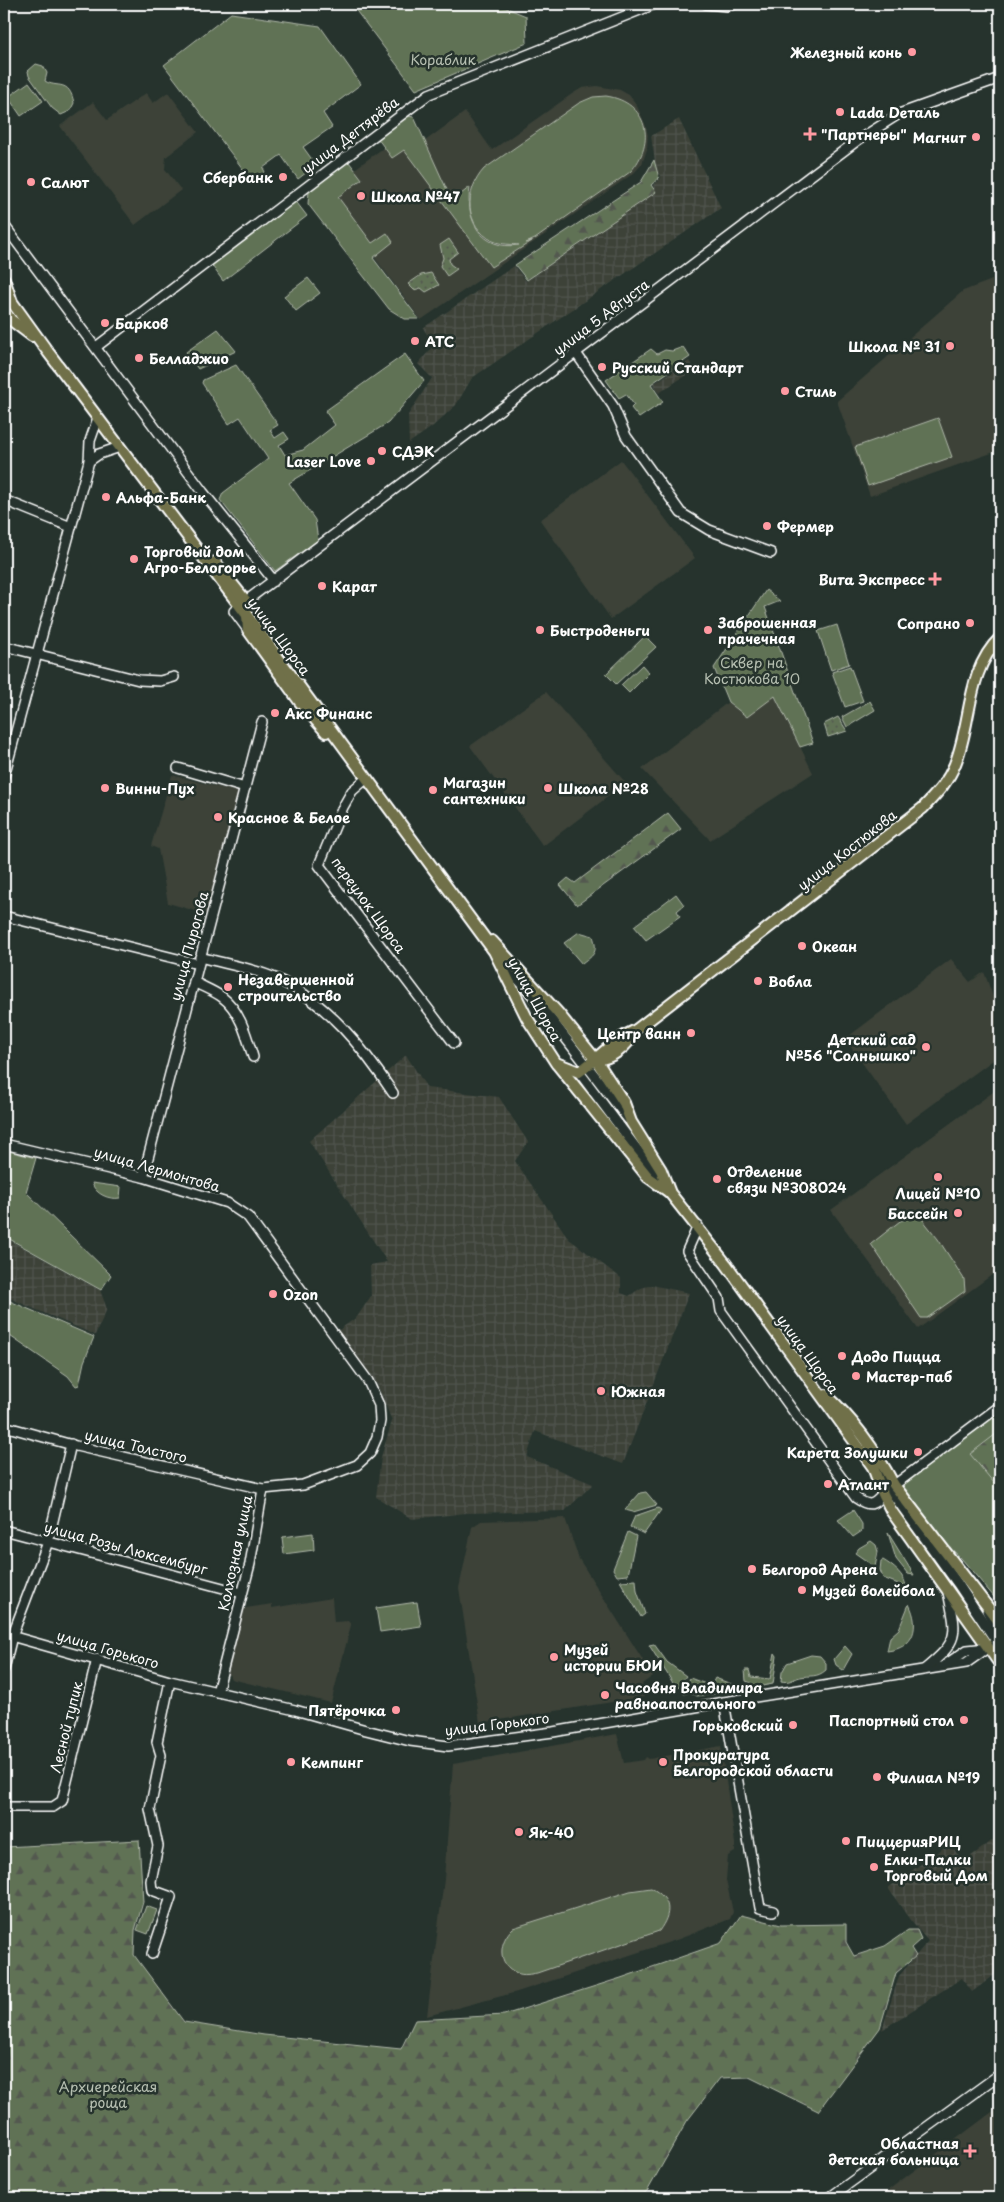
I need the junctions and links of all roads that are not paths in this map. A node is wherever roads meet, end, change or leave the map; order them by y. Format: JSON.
{"nodes":[{"id":1,"x":655,"y":4,"type":"edge"},
{"id":2,"x":706,"y":4,"type":"edge"},
{"id":3,"x":729,"y":5,"type":"edge"},
{"id":4,"x":1000,"y":78,"type":"edge"},
{"id":5,"x":4,"y":225,"type":"edge"},
{"id":6,"x":4,"y":279,"type":"edge"},
{"id":7,"x":4,"y":291,"type":"edge"},
{"id":8,"x":12,"y":302,"type":"junction"},
{"id":9,"x":4,"y":310,"type":"edge"},
{"id":10,"x":43,"y":346,"type":"junction"},
{"id":11,"x":96,"y":347,"type":"junction"},
{"id":12,"x":576,"y":353,"type":"junction"},
{"id":13,"x":98,"y":418,"type":"junction"},
{"id":14,"x":120,"y":447,"type":"junction"},
{"id":15,"x":89,"y":461,"type":"junction"},
{"id":16,"x":4,"y":500,"type":"edge"},
{"id":17,"x":71,"y":527,"type":"junction"},
{"id":18,"x":772,"y":554,"type":"dead end"},
{"id":19,"x":274,"y":581,"type":"junction"},
{"id":20,"x":244,"y":608,"type":"junction"},
{"id":21,"x":1000,"y":638,"type":"edge"},
{"id":22,"x":4,"y":646,"type":"edge"},
{"id":23,"x":36,"y":655,"type":"junction"},
{"id":24,"x":174,"y":676,"type":"dead end"},
{"id":25,"x":262,"y":722,"type":"dead end"},
{"id":26,"x":8,"y":746,"type":"edge"},
{"id":27,"x":349,"y":754,"type":"junction"},
{"id":28,"x":178,"y":768,"type":"dead end"},
{"id":29,"x":4,"y":775,"type":"edge"},
{"id":30,"x":367,"y":778,"type":"junction"},
{"id":31,"x":245,"y":788,"type":"junction"},
{"id":32,"x":4,"y":916,"type":"edge"},
{"id":33,"x":472,"y":921,"type":"junction"},
{"id":34,"x":494,"y":951,"type":"junction"},
{"id":35,"x":199,"y":960,"type":"junction"},
{"id":36,"x":194,"y":982,"type":"junction"},
{"id":37,"x":454,"y":1043,"type":"dead end"},
{"id":38,"x":253,"y":1057,"type":"dead end"},
{"id":39,"x":596,"y":1060,"type":"junction"},
{"id":40,"x":556,"y":1063,"type":"junction"},
{"id":41,"x":583,"y":1069,"type":"junction"},
{"id":42,"x":393,"y":1093,"type":"dead end"},
{"id":43,"x":630,"y":1122,"type":"junction"},
{"id":44,"x":4,"y":1144,"type":"edge"},
{"id":45,"x":143,"y":1177,"type":"junction"},
{"id":46,"x":670,"y":1193,"type":"junction"},
{"id":47,"x":698,"y":1226,"type":"junction"},
{"id":48,"x":368,"y":1381,"type":"joint"},
{"id":49,"x":812,"y":1383,"type":"junction"},
{"id":50,"x":1000,"y":1406,"type":"edge"},
{"id":51,"x":4,"y":1426,"type":"edge"},
{"id":52,"x":71,"y":1444,"type":"junction"},
{"id":53,"x":888,"y":1489,"type":"junction"},
{"id":54,"x":263,"y":1490,"type":"junction"},
{"id":55,"x":4,"y":1530,"type":"edge"},
{"id":56,"x":921,"y":1533,"type":"junction"},
{"id":57,"x":48,"y":1542,"type":"junction"},
{"id":58,"x":947,"y":1587,"type":"junction"},
{"id":59,"x":975,"y":1590,"type":"junction"},
{"id":60,"x":242,"y":1593,"type":"junction"},
{"id":61,"x":1000,"y":1623,"type":"edge"},
{"id":62,"x":8,"y":1635,"type":"edge"},
{"id":63,"x":997,"y":1642,"type":"edge"},
{"id":64,"x":97,"y":1659,"type":"junction"},
{"id":65,"x":1000,"y":1664,"type":"edge"},
{"id":66,"x":4,"y":1668,"type":"edge"},
{"id":67,"x":925,"y":1670,"type":"junction"},
{"id":68,"x":170,"y":1681,"type":"junction"},
{"id":69,"x":217,"y":1692,"type":"junction"},
{"id":70,"x":724,"y":1702,"type":"junction"},
{"id":71,"x":4,"y":1807,"type":"edge"},
{"id":72,"x":773,"y":1911,"type":"dead end"},
{"id":73,"x":152,"y":1954,"type":"dead end"},
{"id":74,"x":1000,"y":2074,"type":"edge"},
{"id":75,"x":829,"y":2198,"type":"edge"}],
"edges":[{"from":1,"to":11,"type":"street","name":"улица Дегтярёва"},
{"from":2,"to":3,"type":"street"},
{"from":4,"to":12,"type":"street","name":"улица 5 Августа"},
{"from":5,"to":11,"type":"street"},
{"from":6,"to":8,"type":"main road"},
{"from":7,"to":8,"type":"street","name":"улица Щорса"},
{"from":8,"to":10,"type":"main road","name":"улица Щорса"},
{"from":9,"to":10,"type":"main road"},
{"from":10,"to":13,"type":"main road","name":"улица Щорса"},
{"from":11,"to":19,"type":"street"},
{"from":12,"to":18,"type":"street"},
{"from":12,"to":19,"type":"street","name":"улица 5 Августа"},
{"from":13,"to":14,"type":"main road","name":"улица Щорса"},
{"from":13,"to":15,"type":"street"},
{"from":14,"to":15,"type":"street"},
{"from":14,"to":20,"type":"main road","name":"улица Щорса"},
{"from":15,"to":17,"type":"street"},
{"from":16,"to":17,"type":"street"},
{"from":17,"to":23,"type":"street"},
{"from":19,"to":20,"type":"street","name":"улица 5 Августа"},
{"from":20,"to":27,"type":"main road","name":"улица Щорса"},
{"from":20,"to":27,"type":"main road"},
{"from":21,"to":39,"type":"main road","name":"улица Костюкова"},
{"from":22,"to":23,"type":"street"},
{"from":23,"to":24,"type":"street"},
{"from":23,"to":26,"type":"street"},
{"from":25,"to":31,"type":"street","name":"улица Пирогова"},
{"from":26,"to":29,"type":"street"},
{"from":27,"to":30,"type":"main road","name":"улица Щорса"},
{"from":28,"to":31,"type":"street"},
{"from":30,"to":33,"type":"main road","name":"улица Щорса"},
{"from":30,"to":37,"type":"street","name":"переулок Щорса"},
{"from":31,"to":35,"type":"street","name":"улица Пирогова"},
{"from":32,"to":35,"type":"street"},
{"from":33,"to":34,"type":"main road","name":"улица Щорса"},
{"from":33,"to":39,"type":"main road"},
{"from":34,"to":40,"type":"main road","name":"улица Щорса"},
{"from":34,"to":41,"type":"street","name":"улица Щорса"},
{"from":35,"to":36,"type":"street","name":"улица Пирогова"},
{"from":35,"to":42,"type":"street"},
{"from":36,"to":38,"type":"street"},
{"from":36,"to":45,"type":"street","name":"улица Пирогова"},
{"from":39,"to":41,"type":"main road","name":"улица Костюкова"},
{"from":39,"to":43,"type":"main road"},
{"from":40,"to":41,"type":"main road","name":"улица Щорса"},
{"from":40,"to":46,"type":"main road"},
{"from":41,"to":43,"type":"street","name":"улица Щорса"},
{"from":41,"to":46,"type":"street","name":"улица Щорса"},
{"from":43,"to":46,"type":"main road","name":"улица Щорса"},
{"from":44,"to":45,"type":"street","name":"улица Лермонтова"},
{"from":45,"to":48,"type":"street","name":"улица Лермонтова"},
{"from":46,"to":47,"type":"main road","name":"улица Щорса"},
{"from":47,"to":49,"type":"main road","name":"улица Щорса"},
{"from":47,"to":53,"type":"street"},
{"from":48,"to":54,"type":"street","name":"Колхозная улица"},
{"from":49,"to":53,"type":"main road","name":"улица Щорса"},
{"from":49,"to":53,"type":"main road"},
{"from":50,"to":53,"type":"street"},
{"from":51,"to":52,"type":"street","name":"улица Толстого"},
{"from":52,"to":54,"type":"street","name":"улица Толстого"},
{"from":52,"to":57,"type":"street"},
{"from":53,"to":56,"type":"street"},
{"from":53,"to":58,"type":"main road"},
{"from":53,"to":59,"type":"main road"},
{"from":54,"to":60,"type":"street","name":"Колхозная улица"},
{"from":55,"to":57,"type":"street","name":"улица Розы Люксембург"},
{"from":56,"to":59,"type":"street"},
{"from":56,"to":63,"type":"street"},
{"from":57,"to":60,"type":"street","name":"улица Розы Люксембург"},
{"from":57,"to":62,"type":"street"},
{"from":58,"to":63,"type":"main road"},
{"from":58,"to":67,"type":"street"},
{"from":59,"to":61,"type":"main road"},
{"from":59,"to":63,"type":"street"},
{"from":60,"to":69,"type":"street","name":"Колхозная улица"},
{"from":62,"to":64,"type":"street","name":"улица Горького"},
{"from":62,"to":66,"type":"street"},
{"from":63,"to":65,"type":"main road"},
{"from":63,"to":67,"type":"street","name":"улица Горького"},
{"from":64,"to":68,"type":"street","name":"улица Горького"},
{"from":64,"to":71,"type":"street","name":"Лесной тупик"},
{"from":67,"to":70,"type":"street","name":"улица Горького"},
{"from":68,"to":69,"type":"street","name":"улица Горького"},
{"from":68,"to":73,"type":"street"},
{"from":69,"to":70,"type":"street","name":"улица Горького"},
{"from":70,"to":72,"type":"street"},
{"from":74,"to":75,"type":"street"}]}
